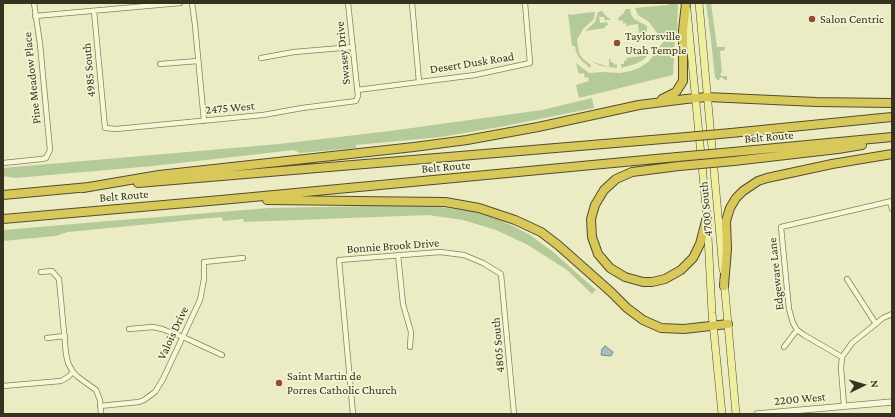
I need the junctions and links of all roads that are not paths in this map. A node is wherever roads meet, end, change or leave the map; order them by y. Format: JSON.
{"nodes":[{"id":1,"x":34,"y":3,"type":"edge"},
{"id":2,"x":180,"y":3,"type":"edge"},
{"id":3,"x":192,"y":3,"type":"edge"},
{"id":4,"x":348,"y":3,"type":"edge"},
{"id":5,"x":412,"y":3,"type":"edge"},
{"id":6,"x":525,"y":3,"type":"edge"},
{"id":7,"x":686,"y":3,"type":"edge"},
{"id":8,"x":699,"y":3,"type":"edge"},
{"id":9,"x":94,"y":11,"type":"junction"},
{"id":10,"x":35,"y":16,"type":"junction"},
{"id":11,"x":353,"y":47,"type":"junction"},
{"id":12,"x":261,"y":58,"type":"dead end"},
{"id":13,"x":198,"y":61,"type":"junction"},
{"id":14,"x":160,"y":64,"type":"dead end"},
{"id":15,"x":419,"y":82,"type":"junction"},
{"id":16,"x":357,"y":90,"type":"junction"},
{"id":17,"x":707,"y":97,"type":"junction"},
{"id":18,"x":696,"y":98,"type":"junction"},
{"id":19,"x":356,"y":101,"type":"joint"},
{"id":20,"x":892,"y":103,"type":"edge"},
{"id":21,"x":639,"y":105,"type":"junction"},
{"id":22,"x":892,"y":117,"type":"edge"},
{"id":23,"x":204,"y":121,"type":"junction"},
{"id":24,"x":105,"y":128,"type":"joint"},
{"id":25,"x":890,"y":138,"type":"edge"},
{"id":26,"x":892,"y":154,"type":"edge"},
{"id":27,"x":733,"y":157,"type":"junction"},
{"id":28,"x":3,"y":163,"type":"edge"},
{"id":29,"x":83,"y":188,"type":"junction"},
{"id":30,"x":3,"y":195,"type":"edge"},
{"id":31,"x":221,"y":200,"type":"junction"},
{"id":32,"x":891,"y":201,"type":"edge"},
{"id":33,"x":892,"y":209,"type":"edge"},
{"id":34,"x":706,"y":217,"type":"junction"},
{"id":35,"x":3,"y":219,"type":"edge"},
{"id":36,"x":398,"y":255,"type":"junction"},
{"id":37,"x":243,"y":258,"type":"dead end"},
{"id":38,"x":41,"y":272,"type":"dead end"},
{"id":39,"x":501,"y":274,"type":"joint"},
{"id":40,"x":847,"y":279,"type":"dead end"},
{"id":41,"x":724,"y":286,"type":"junction"},
{"id":42,"x":892,"y":314,"type":"edge"},
{"id":43,"x":728,"y":324,"type":"junction"},
{"id":44,"x":876,"y":324,"type":"junction"},
{"id":45,"x":714,"y":326,"type":"junction"},
{"id":46,"x":129,"y":329,"type":"dead end"},
{"id":47,"x":798,"y":330,"type":"junction"},
{"id":48,"x":65,"y":336,"type":"junction"},
{"id":49,"x":183,"y":337,"type":"junction"},
{"id":50,"x":47,"y":338,"type":"dead end"},
{"id":51,"x":410,"y":347,"type":"dead end"},
{"id":52,"x":784,"y":347,"type":"dead end"},
{"id":53,"x":222,"y":355,"type":"dead end"},
{"id":54,"x":842,"y":356,"type":"junction"},
{"id":55,"x":73,"y":372,"type":"junction"},
{"id":56,"x":3,"y":386,"type":"edge"},
{"id":57,"x":892,"y":402,"type":"edge"},
{"id":58,"x":100,"y":406,"type":"junction"},
{"id":59,"x":844,"y":406,"type":"junction"},
{"id":60,"x":101,"y":414,"type":"edge"},
{"id":61,"x":353,"y":414,"type":"edge"},
{"id":62,"x":514,"y":414,"type":"edge"},
{"id":63,"x":722,"y":414,"type":"edge"},
{"id":64,"x":736,"y":414,"type":"edge"},
{"id":65,"x":757,"y":414,"type":"edge"}],
"edges":[{"from":1,"to":10,"type":"street","name":"Pine Meadow Place"},
{"from":2,"to":9,"type":"street"},
{"from":3,"to":13,"type":"street"},
{"from":4,"to":11,"type":"street","name":"Swasey Drive"},
{"from":5,"to":15,"type":"street"},
{"from":6,"to":15,"type":"street","name":"Desert Dusk Road"},
{"from":7,"to":18,"type":"main road","name":"4700 South"},
{"from":7,"to":21,"type":"highway"},
{"from":8,"to":17,"type":"main road","name":"4700 South"},
{"from":9,"to":10,"type":"street"},
{"from":9,"to":24,"type":"street","name":"4985 South"},
{"from":10,"to":28,"type":"street","name":"Pine Meadow Place"},
{"from":11,"to":12,"type":"street"},
{"from":11,"to":16,"type":"street","name":"Swasey Drive"},
{"from":13,"to":14,"type":"street"},
{"from":13,"to":23,"type":"street"},
{"from":15,"to":16,"type":"street","name":"Desert Dusk Road"},
{"from":16,"to":19,"type":"street","name":"Swasey Drive"},
{"from":17,"to":18,"type":"highway"},
{"from":17,"to":20,"type":"highway"},
{"from":17,"to":41,"type":"main road","name":"4700 South"},
{"from":18,"to":21,"type":"highway"},
{"from":18,"to":34,"type":"main road","name":"4700 South"},
{"from":19,"to":23,"type":"street","name":"2475 West"},
{"from":21,"to":29,"type":"highway"},
{"from":22,"to":29,"type":"highway","name":"Belt Route","bridge":true},
{"from":23,"to":24,"type":"street","name":"2475 West"},
{"from":25,"to":27,"type":"highway","name":"Belt Route"},
{"from":26,"to":41,"type":"highway"},
{"from":27,"to":31,"type":"highway","name":"Belt Route","bridge":true},
{"from":27,"to":34,"type":"highway","bridge":true},
{"from":29,"to":30,"type":"highway","name":"Belt Route"},
{"from":31,"to":35,"type":"highway","name":"Belt Route"},
{"from":31,"to":45,"type":"highway"},
{"from":32,"to":33,"type":"street"},
{"from":32,"to":47,"type":"street","name":"Edgeware Lane"},
{"from":34,"to":45,"type":"main road","name":"4700 South"},
{"from":36,"to":39,"type":"street","name":"Bonnie Brook Drive"},
{"from":36,"to":51,"type":"street"},
{"from":36,"to":61,"type":"street","name":"Bonnie Brook Drive"},
{"from":37,"to":49,"type":"street","name":"Valois Drive"},
{"from":38,"to":48,"type":"street"},
{"from":39,"to":62,"type":"street","name":"4805 South"},
{"from":40,"to":44,"type":"street"},
{"from":41,"to":43,"type":"main road","name":"4700 South"},
{"from":42,"to":44,"type":"street"},
{"from":43,"to":45,"type":"highway"},
{"from":43,"to":64,"type":"main road","name":"4700 South"},
{"from":44,"to":54,"type":"street"},
{"from":45,"to":63,"type":"main road","name":"4700 South"},
{"from":46,"to":49,"type":"street"},
{"from":47,"to":52,"type":"street"},
{"from":47,"to":54,"type":"street"},
{"from":48,"to":50,"type":"street"},
{"from":48,"to":55,"type":"street"},
{"from":49,"to":53,"type":"street"},
{"from":49,"to":58,"type":"street","name":"Valois Drive"},
{"from":54,"to":59,"type":"street"},
{"from":55,"to":56,"type":"street"},
{"from":55,"to":58,"type":"street"},
{"from":57,"to":59,"type":"street","name":"2200 West"},
{"from":58,"to":60,"type":"street"},
{"from":59,"to":65,"type":"street","name":"2200 West"}]}
